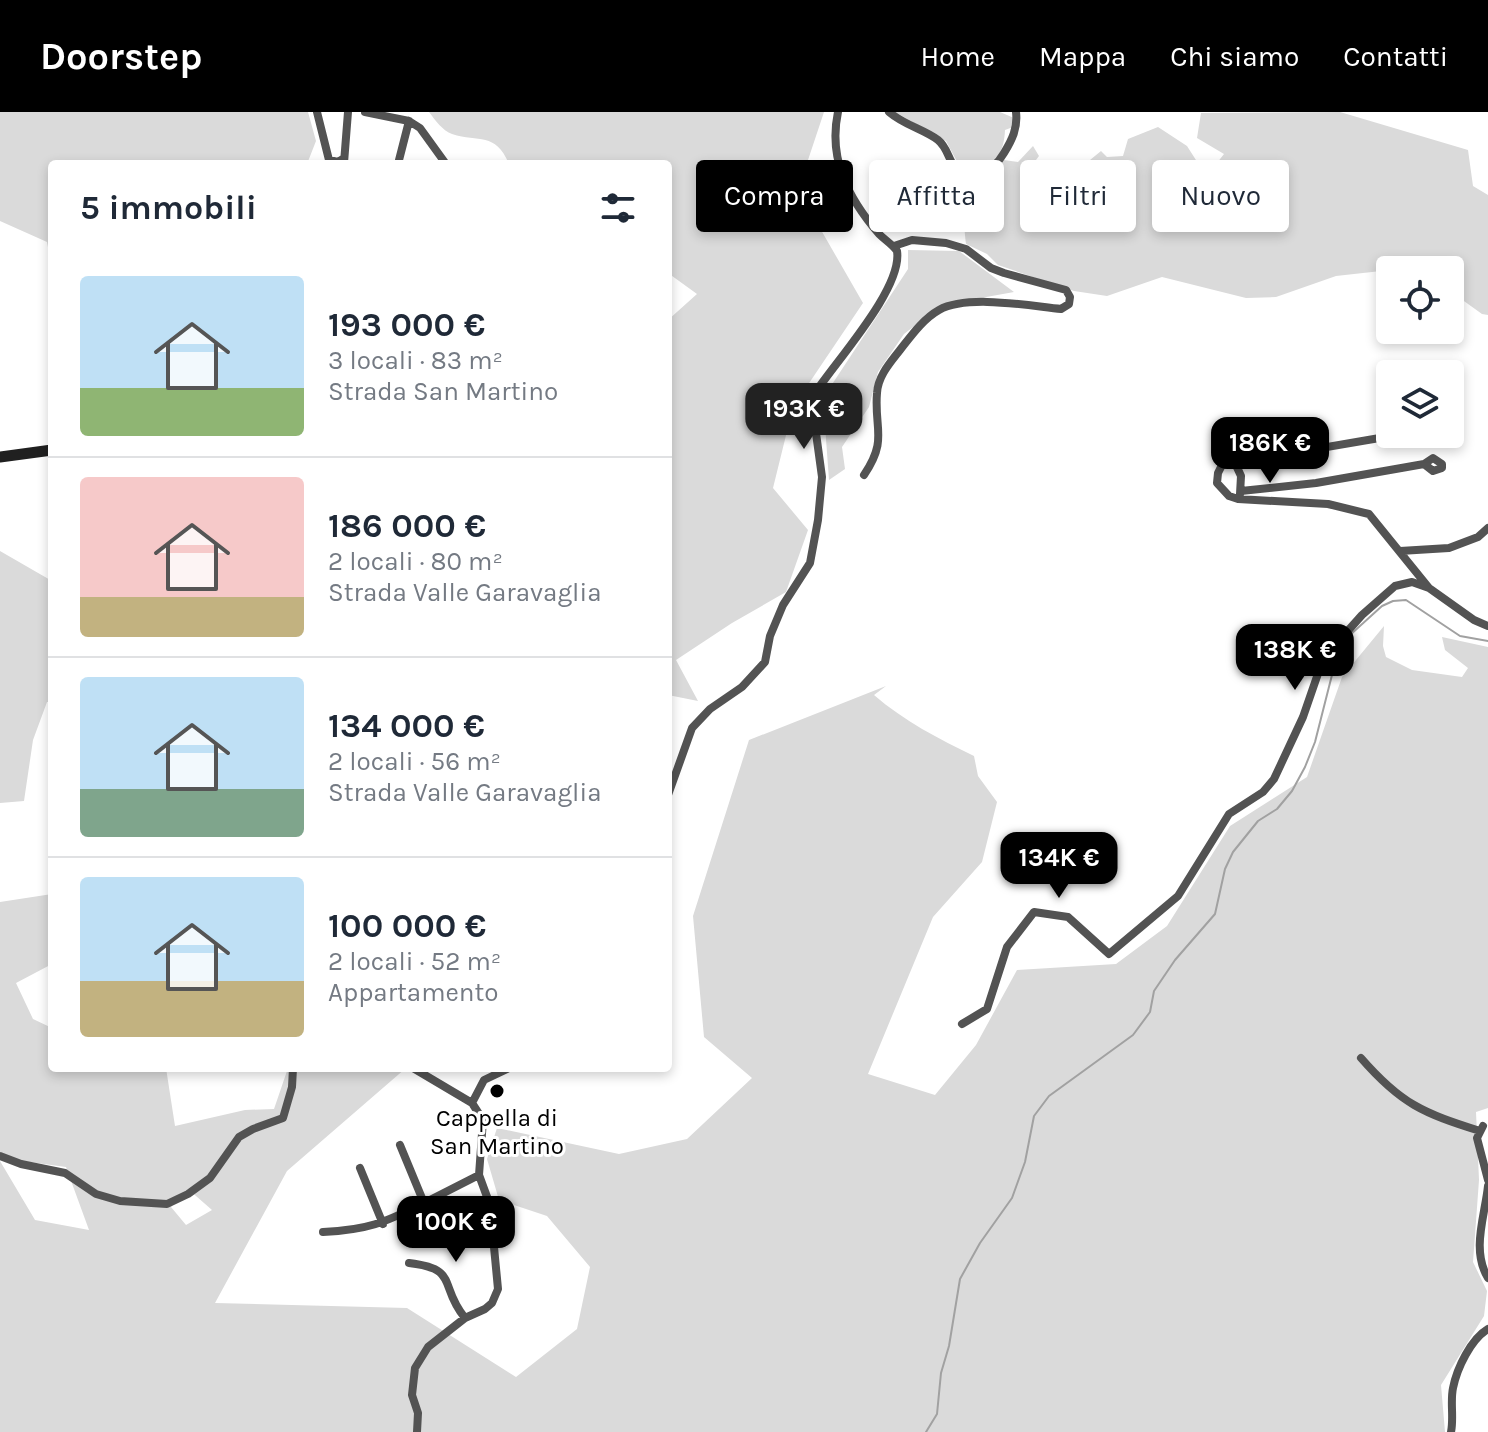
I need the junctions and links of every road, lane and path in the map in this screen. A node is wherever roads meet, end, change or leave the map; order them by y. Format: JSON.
{"nodes":[{"id":1,"x":317,"y":112,"type":"edge"},
{"id":2,"x":348,"y":112,"type":"edge"},
{"id":3,"x":365,"y":112,"type":"edge"},
{"id":4,"x":838,"y":112,"type":"edge"},
{"id":5,"x":889,"y":112,"type":"edge"},
{"id":6,"x":1016,"y":112,"type":"edge"},
{"id":7,"x":409,"y":121,"type":"junction"},
{"id":8,"x":329,"y":160,"type":"edge"},
{"id":9,"x":344,"y":160,"type":"edge"},
{"id":10,"x":399,"y":160,"type":"edge"},
{"id":11,"x":443,"y":160,"type":"edge"},
{"id":12,"x":894,"y":246,"type":"junction"},
{"id":13,"x":1376,"y":439,"type":"edge"},
{"id":14,"x":48,"y":451,"type":"edge"},
{"id":15,"x":0,"y":457,"type":"edge"},
{"id":16,"x":1235,"y":463,"type":"junction"},
{"id":17,"x":1424,"y":464,"type":"dead end"},
{"id":18,"x":864,"y":475,"type":"dead end"},
{"id":19,"x":1239,"y":495,"type":"junction"},
{"id":20,"x":1488,"y":528,"type":"edge"},
{"id":21,"x":1400,"y":551,"type":"junction"},
{"id":22,"x":1429,"y":588,"type":"junction"},
{"id":23,"x":1488,"y":626,"type":"edge"},
{"id":24,"x":672,"y":784,"type":"edge"},
{"id":25,"x":962,"y":1024,"type":"dead end"},
{"id":26,"x":1361,"y":1058,"type":"dead end"},
{"id":27,"x":293,"y":1072,"type":"edge"},
{"id":28,"x":420,"y":1072,"type":"edge"},
{"id":29,"x":501,"y":1072,"type":"edge"},
{"id":30,"x":472,"y":1103,"type":"junction"},
{"id":31,"x":400,"y":1145,"type":"dead end"},
{"id":32,"x":0,"y":1156,"type":"edge"},
{"id":33,"x":360,"y":1168,"type":"dead end"},
{"id":34,"x":479,"y":1175,"type":"junction"},
{"id":35,"x":1488,"y":1183,"type":"edge"},
{"id":36,"x":424,"y":1203,"type":"junction"},
{"id":37,"x":383,"y":1224,"type":"junction"},
{"id":38,"x":323,"y":1232,"type":"dead end"},
{"id":39,"x":409,"y":1263,"type":"dead end"},
{"id":40,"x":1488,"y":1278,"type":"edge"},
{"id":41,"x":465,"y":1318,"type":"junction"},
{"id":42,"x":1488,"y":1329,"type":"edge"},
{"id":43,"x":417,"y":1432,"type":"edge"},
{"id":44,"x":1451,"y":1432,"type":"edge"}],
"edges":[{"from":1,"to":8,"type":"street"},
{"from":2,"to":9,"type":"street"},
{"from":3,"to":7,"type":"street"},
{"from":4,"to":12,"type":"street"},
{"from":5,"to":6,"type":"street"},
{"from":7,"to":10,"type":"street"},
{"from":7,"to":11,"type":"street"},
{"from":12,"to":18,"type":"street"},
{"from":12,"to":24,"type":"street"},
{"from":13,"to":16,"type":"street"},
{"from":14,"to":15,"type":"street"},
{"from":16,"to":19,"type":"street"},
{"from":16,"to":19,"type":"street"},
{"from":17,"to":19,"type":"street"},
{"from":19,"to":21,"type":"street"},
{"from":20,"to":21,"type":"street"},
{"from":21,"to":22,"type":"street"},
{"from":22,"to":23,"type":"street"},
{"from":22,"to":25,"type":"street"},
{"from":26,"to":35,"type":"street"},
{"from":27,"to":32,"type":"street"},
{"from":28,"to":30,"type":"street"},
{"from":29,"to":30,"type":"street"},
{"from":30,"to":34,"type":"street"},
{"from":31,"to":36,"type":"street"},
{"from":33,"to":37,"type":"street"},
{"from":34,"to":36,"type":"street"},
{"from":34,"to":41,"type":"street"},
{"from":35,"to":40,"type":"street"},
{"from":36,"to":37,"type":"street"},
{"from":37,"to":38,"type":"street"},
{"from":39,"to":41,"type":"street"},
{"from":41,"to":43,"type":"street"},
{"from":42,"to":44,"type":"street"}]}
